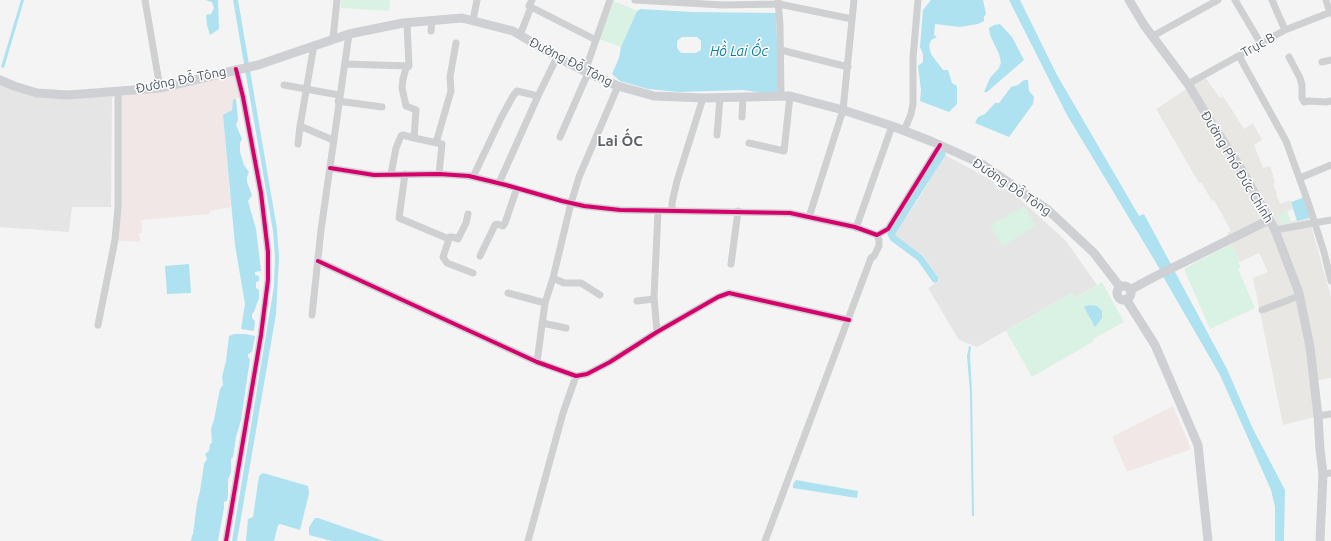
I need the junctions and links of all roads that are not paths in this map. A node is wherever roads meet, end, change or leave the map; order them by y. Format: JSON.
{"nodes":[{"id":1,"x":145,"y":0,"type":"edge"},
{"id":2,"x":337,"y":0,"type":"edge"},
{"id":3,"x":477,"y":0,"type":"edge"},
{"id":4,"x":610,"y":0,"type":"edge"},
{"id":5,"x":636,"y":0,"type":"edge"},
{"id":6,"x":854,"y":0,"type":"edge"},
{"id":7,"x":918,"y":0,"type":"edge"},
{"id":8,"x":1129,"y":0,"type":"edge"},
{"id":9,"x":1218,"y":0,"type":"edge"},
{"id":10,"x":1235,"y":0,"type":"edge"},
{"id":11,"x":1272,"y":0,"type":"edge"},
{"id":12,"x":779,"y":2,"type":"edge"},
{"id":13,"x":531,"y":3,"type":"edge"},
{"id":14,"x":721,"y":3,"type":"edge"},
{"id":15,"x":1205,"y":3,"type":"edge"},
{"id":16,"x":1329,"y":8,"type":"edge"},
{"id":17,"x":852,"y":19,"type":"junction"},
{"id":18,"x":473,"y":20,"type":"junction"},
{"id":19,"x":432,"y":21,"type":"junction"},
{"id":20,"x":407,"y":24,"type":"junction"},
{"id":21,"x":1285,"y":30,"type":"junction"},
{"id":22,"x":432,"y":31,"type":"dead end"},
{"id":23,"x":349,"y":34,"type":"junction"},
{"id":24,"x":520,"y":35,"type":"junction"},
{"id":25,"x":1153,"y":36,"type":"junction"},
{"id":26,"x":333,"y":38,"type":"junction"},
{"id":27,"x":596,"y":40,"type":"junction"},
{"id":28,"x":456,"y":43,"type":"dead end"},
{"id":29,"x":1261,"y":44,"type":"junction"},
{"id":30,"x":314,"y":45,"type":"junction"},
{"id":31,"x":781,"y":50,"type":"junction"},
{"id":32,"x":1239,"y":56,"type":"junction"},
{"id":33,"x":557,"y":57,"type":"junction"},
{"id":34,"x":1289,"y":57,"type":"dead end"},
{"id":35,"x":1331,"y":60,"type":"edge"},
{"id":36,"x":1322,"y":62,"type":"dead end"},
{"id":37,"x":345,"y":64,"type":"junction"},
{"id":38,"x":409,"y":66,"type":"junction"},
{"id":39,"x":848,"y":67,"type":"junction"},
{"id":40,"x":237,"y":69,"type":"junction"},
{"id":41,"x":586,"y":72,"type":"junction"},
{"id":42,"x":0,"y":80,"type":"edge"},
{"id":43,"x":1188,"y":84,"type":"junction"},
{"id":44,"x":284,"y":85,"type":"dead end"},
{"id":45,"x":618,"y":86,"type":"junction"},
{"id":46,"x":160,"y":88,"type":"junction"},
{"id":47,"x":306,"y":89,"type":"junction"},
{"id":48,"x":118,"y":92,"type":"junction"},
{"id":49,"x":786,"y":95,"type":"junction"},
{"id":50,"x":538,"y":96,"type":"junction"},
{"id":51,"x":743,"y":97,"type":"junction"},
{"id":52,"x":339,"y":98,"type":"junction"},
{"id":53,"x":703,"y":98,"type":"junction"},
{"id":54,"x":720,"y":98,"type":"junction"},
{"id":55,"x":1331,"y":101,"type":"edge"},
{"id":56,"x":382,"y":107,"type":"dead end"},
{"id":57,"x":843,"y":110,"type":"junction"},
{"id":58,"x":742,"y":116,"type":"dead end"},
{"id":59,"x":300,"y":126,"type":"junction"},
{"id":60,"x":892,"y":126,"type":"junction"},
{"id":61,"x":904,"y":131,"type":"junction"},
{"id":62,"x":717,"y":135,"type":"dead end"},
{"id":63,"x":560,"y":137,"type":"dead end"},
{"id":64,"x":414,"y":138,"type":"junction"},
{"id":65,"x":334,"y":140,"type":"junction"},
{"id":66,"x":436,"y":143,"type":"junction"},
{"id":67,"x":749,"y":143,"type":"dead end"},
{"id":68,"x":298,"y":144,"type":"dead end"},
{"id":69,"x":940,"y":145,"type":"junction"},
{"id":70,"x":1331,"y":165,"type":"edge"},
{"id":71,"x":330,"y":168,"type":"junction"},
{"id":72,"x":391,"y":174,"type":"junction"},
{"id":73,"x":405,"y":174,"type":"junction"},
{"id":74,"x":439,"y":174,"type":"junction"},
{"id":75,"x":473,"y":177,"type":"junction"},
{"id":76,"x":1300,"y":178,"type":"junction"},
{"id":77,"x":499,"y":183,"type":"junction"},
{"id":78,"x":517,"y":188,"type":"junction"},
{"id":79,"x":571,"y":203,"type":"junction"},
{"id":80,"x":658,"y":211,"type":"junction"},
{"id":81,"x":672,"y":211,"type":"junction"},
{"id":82,"x":738,"y":211,"type":"junction"},
{"id":83,"x":468,"y":214,"type":"dead end"},
{"id":84,"x":809,"y":217,"type":"junction"},
{"id":85,"x":1269,"y":220,"type":"junction"},
{"id":86,"x":1331,"y":220,"type":"edge"},
{"id":87,"x":1314,"y":222,"type":"junction"},
{"id":88,"x":856,"y":228,"type":"junction"},
{"id":89,"x":1275,"y":230,"type":"junction"},
{"id":90,"x":877,"y":235,"type":"junction"},
{"id":91,"x":449,"y":239,"type":"junction"},
{"id":92,"x":480,"y":256,"type":"dead end"},
{"id":93,"x":318,"y":261,"type":"junction"},
{"id":94,"x":731,"y":264,"type":"dead end"},
{"id":95,"x":473,"y":272,"type":"dead end"},
{"id":96,"x":553,"y":278,"type":"junction"},
{"id":97,"x":1331,"y":281,"type":"edge"},
{"id":98,"x":1120,"y":287,"type":"junction"},
{"id":99,"x":1130,"y":290,"type":"junction"},
{"id":100,"x":508,"y":293,"type":"dead end"},
{"id":101,"x":600,"y":295,"type":"dead end"},
{"id":102,"x":1299,"y":296,"type":"junction"},
{"id":103,"x":654,"y":299,"type":"junction"},
{"id":104,"x":1126,"y":299,"type":"junction"},
{"id":105,"x":637,"y":301,"type":"dead end"},
{"id":106,"x":545,"y":303,"type":"junction"},
{"id":107,"x":1262,"y":310,"type":"dead end"},
{"id":108,"x":312,"y":315,"type":"dead end"},
{"id":109,"x":849,"y":320,"type":"junction"},
{"id":110,"x":542,"y":323,"type":"junction"},
{"id":111,"x":98,"y":325,"type":"dead end"},
{"id":112,"x":566,"y":328,"type":"dead end"},
{"id":113,"x":657,"y":332,"type":"junction"},
{"id":114,"x":537,"y":362,"type":"junction"},
{"id":115,"x":576,"y":376,"type":"junction"},
{"id":116,"x":1331,"y":414,"type":"edge"},
{"id":117,"x":1318,"y":416,"type":"junction"},
{"id":118,"x":1327,"y":473,"type":"edge"},
{"id":119,"x":226,"y":541,"type":"edge"},
{"id":120,"x":528,"y":541,"type":"edge"},
{"id":121,"x":766,"y":541,"type":"edge"},
{"id":122,"x":1208,"y":541,"type":"edge"},
{"id":123,"x":1320,"y":541,"type":"edge"}],
"edges":[{"from":1,"to":46,"type":"street"},
{"from":2,"to":26,"type":"street"},
{"from":3,"to":18,"type":"street"},
{"from":4,"to":27,"type":"street"},
{"from":5,"to":14,"type":"street"},
{"from":6,"to":17,"type":"street"},
{"from":7,"to":61,"type":"street"},
{"from":8,"to":25,"type":"main road","name":"Đường Phó Đức Chính"},
{"from":9,"to":15,"type":"street"},
{"from":10,"to":29,"type":"street"},
{"from":11,"to":21,"type":"street"},
{"from":12,"to":14,"type":"street"},
{"from":12,"to":17,"type":"street"},
{"from":12,"to":31,"type":"street"},
{"from":13,"to":24,"type":"street"},
{"from":13,"to":27,"type":"street"},
{"from":15,"to":25,"type":"street"},
{"from":16,"to":21,"type":"street","name":"Trục B"},
{"from":17,"to":39,"type":"street"},
{"from":18,"to":19,"type":"main road","name":"Đường Đỗ Tông"},
{"from":18,"to":24,"type":"main road","name":"Đường Đỗ Tông"},
{"from":19,"to":20,"type":"main road","name":"Đường Đỗ Tông"},
{"from":19,"to":22,"type":"street"},
{"from":20,"to":23,"type":"main road","name":"Đường Đỗ Tông"},
{"from":20,"to":38,"type":"street"},
{"from":21,"to":29,"type":"street","name":"Trục B"},
{"from":23,"to":26,"type":"main road","name":"Đường Đỗ Tông"},
{"from":23,"to":37,"type":"street"},
{"from":24,"to":33,"type":"main road","name":"Đường Đỗ Tông"},
{"from":25,"to":43,"type":"main road","name":"Đường Phó Đức Chính"},
{"from":26,"to":30,"type":"main road","name":"Đường Đỗ Tông"},
{"from":27,"to":41,"type":"street"},
{"from":28,"to":66,"type":"street"},
{"from":29,"to":32,"type":"street","name":"Trục B"},
{"from":30,"to":40,"type":"main road","name":"Đường Đỗ Tông"},
{"from":30,"to":47,"type":"street"},
{"from":31,"to":39,"type":"street"},
{"from":31,"to":49,"type":"street"},
{"from":32,"to":43,"type":"street","name":"Trục B"},
{"from":32,"to":76,"type":"street"},
{"from":33,"to":41,"type":"main road","name":"Đường Đỗ Tông"},
{"from":33,"to":50,"type":"street"},
{"from":34,"to":55,"type":"street"},
{"from":35,"to":36,"type":"street"},
{"from":37,"to":38,"type":"street"},
{"from":37,"to":52,"type":"street"},
{"from":38,"to":64,"type":"street"},
{"from":39,"to":57,"type":"street"},
{"from":40,"to":46,"type":"main road","name":"Đường Đỗ Tông"},
{"from":40,"to":119,"type":"street"},
{"from":41,"to":45,"type":"main road","name":"Đường Đỗ Tông"},
{"from":41,"to":63,"type":"street"},
{"from":42,"to":48,"type":"main road","name":"Đường Đỗ Tông"},
{"from":43,"to":85,"type":"main road","name":"Đường Phó Đức Chính"},
{"from":44,"to":47,"type":"street"},
{"from":45,"to":53,"type":"main road","name":"Đường Đỗ Tông"},
{"from":45,"to":79,"type":"street"},
{"from":46,"to":48,"type":"main road","name":"Đường Đỗ Tông"},
{"from":47,"to":52,"type":"street"},
{"from":47,"to":59,"type":"street"},
{"from":48,"to":111,"type":"street"},
{"from":49,"to":51,"type":"main road","name":"Đường Đỗ Tông"},
{"from":49,"to":57,"type":"main road","name":"Đường Đỗ Tông"},
{"from":49,"to":67,"type":"street"},
{"from":50,"to":75,"type":"street"},
{"from":50,"to":77,"type":"street"},
{"from":51,"to":54,"type":"main road","name":"Đường Đỗ Tông"},
{"from":51,"to":58,"type":"street"},
{"from":52,"to":56,"type":"street"},
{"from":52,"to":65,"type":"street"},
{"from":53,"to":54,"type":"main road","name":"Đường Đỗ Tông"},
{"from":53,"to":81,"type":"street"},
{"from":54,"to":62,"type":"street"},
{"from":57,"to":60,"type":"main road","name":"Đường Đỗ Tông"},
{"from":57,"to":84,"type":"street"},
{"from":59,"to":65,"type":"street"},
{"from":59,"to":68,"type":"street"},
{"from":60,"to":61,"type":"main road","name":"Đường Đỗ Tông"},
{"from":60,"to":88,"type":"street"},
{"from":61,"to":69,"type":"main road","name":"Đường Đỗ Tông"},
{"from":64,"to":66,"type":"street"},
{"from":64,"to":72,"type":"street"},
{"from":65,"to":71,"type":"street"},
{"from":66,"to":74,"type":"street"},
{"from":69,"to":90,"type":"street"},
{"from":69,"to":98,"type":"main road","name":"Đường Đỗ Tông"},
{"from":70,"to":76,"type":"street"},
{"from":71,"to":72,"type":"street"},
{"from":71,"to":93,"type":"street"},
{"from":72,"to":73,"type":"street"},
{"from":73,"to":74,"type":"street"},
{"from":73,"to":91,"type":"street"},
{"from":74,"to":75,"type":"street"},
{"from":75,"to":77,"type":"street"},
{"from":76,"to":87,"type":"street"},
{"from":77,"to":78,"type":"street"},
{"from":78,"to":79,"type":"street"},
{"from":78,"to":92,"type":"street"},
{"from":79,"to":80,"type":"street"},
{"from":79,"to":96,"type":"street"},
{"from":80,"to":81,"type":"street"},
{"from":80,"to":103,"type":"street"},
{"from":81,"to":82,"type":"street"},
{"from":82,"to":84,"type":"street"},
{"from":82,"to":94,"type":"street"},
{"from":83,"to":91,"type":"street"},
{"from":84,"to":88,"type":"street"},
{"from":85,"to":89,"type":"main road","name":"Đường Phó Đức Chính"},
{"from":85,"to":99,"type":"main road"},
{"from":86,"to":87,"type":"street"},
{"from":87,"to":89,"type":"street"},
{"from":87,"to":97,"type":"street"},
{"from":88,"to":90,"type":"street"},
{"from":89,"to":102,"type":"main road","name":"Đường Phó Đức Chính"},
{"from":90,"to":109,"type":"street"},
{"from":91,"to":95,"type":"street"},
{"from":93,"to":108,"type":"street"},
{"from":93,"to":114,"type":"street"},
{"from":96,"to":101,"type":"street"},
{"from":96,"to":106,"type":"street"},
{"from":98,"to":99,"type":"main road"},
{"from":98,"to":104,"type":"main road"},
{"from":99,"to":104,"type":"main road"},
{"from":100,"to":106,"type":"street"},
{"from":102,"to":107,"type":"street"},
{"from":102,"to":117,"type":"main road","name":"Đường Phó Đức Chính"},
{"from":103,"to":105,"type":"street"},
{"from":103,"to":113,"type":"street"},
{"from":104,"to":122,"type":"main road"},
{"from":106,"to":110,"type":"street"},
{"from":109,"to":113,"type":"street"},
{"from":109,"to":121,"type":"street"},
{"from":110,"to":112,"type":"street"},
{"from":110,"to":114,"type":"street"},
{"from":113,"to":115,"type":"street"},
{"from":114,"to":115,"type":"street"},
{"from":115,"to":120,"type":"street"},
{"from":116,"to":117,"type":"street"},
{"from":117,"to":118,"type":"main road","name":"Đường Phó Đức Chính"},
{"from":118,"to":123,"type":"main road","name":"Đường Phó Đức Chính"}]}
